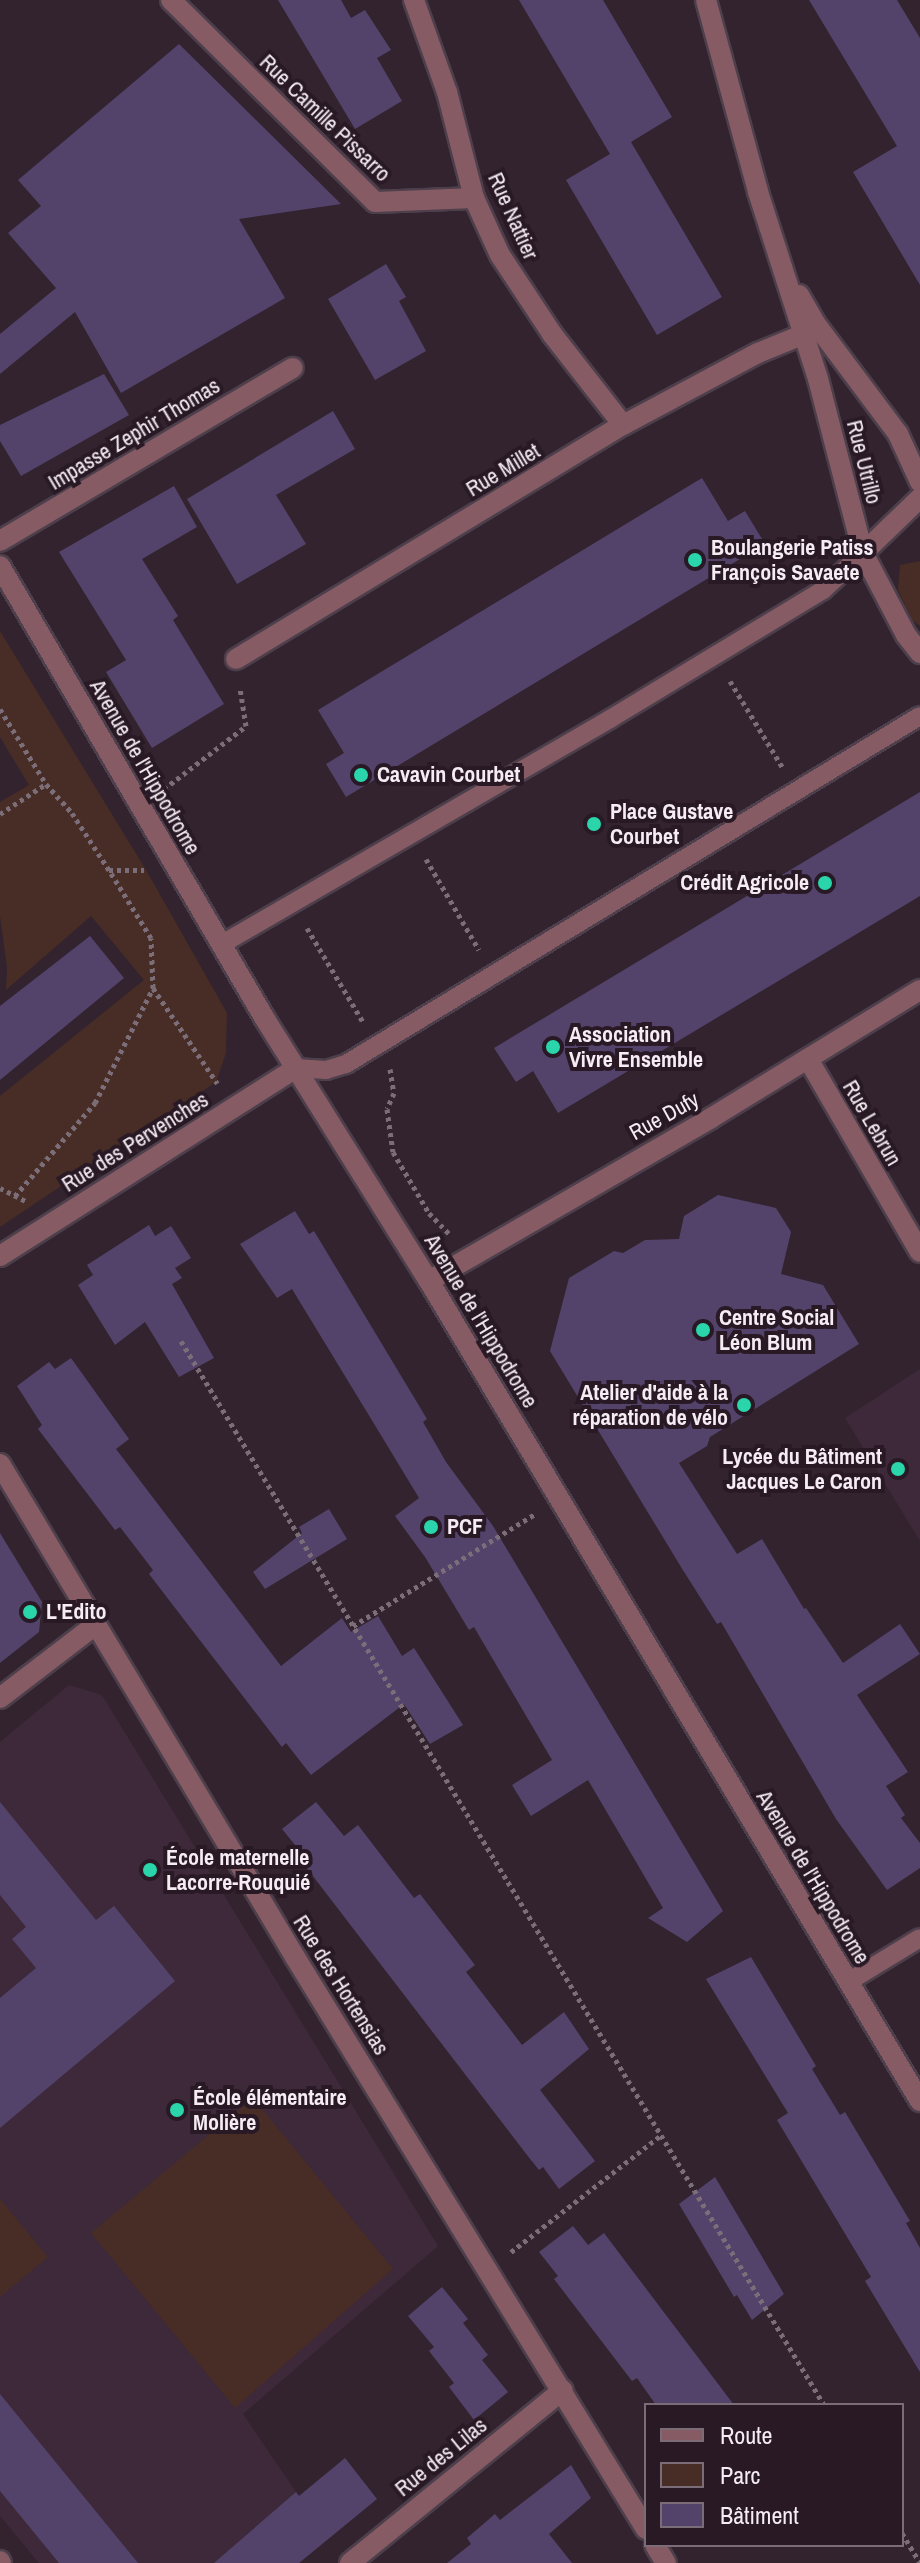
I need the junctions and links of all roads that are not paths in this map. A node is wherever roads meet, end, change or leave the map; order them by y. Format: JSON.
{"nodes":[{"id":1,"x":171,"y":0,"type":"edge"},
{"id":2,"x":414,"y":0,"type":"edge"},
{"id":3,"x":706,"y":0,"type":"edge"},
{"id":4,"x":474,"y":198,"type":"junction"},
{"id":5,"x":786,"y":272,"type":"junction"},
{"id":6,"x":802,"y":335,"type":"junction"},
{"id":7,"x":293,"y":368,"type":"dead end"},
{"id":8,"x":623,"y":425,"type":"junction"},
{"id":9,"x":920,"y":482,"type":"edge"},
{"id":10,"x":920,"y":498,"type":"edge"},
{"id":11,"x":0,"y":541,"type":"edge"},
{"id":12,"x":863,"y":553,"type":"junction"},
{"id":13,"x":0,"y":566,"type":"edge"},
{"id":14,"x":920,"y":653,"type":"edge"},
{"id":15,"x":236,"y":659,"type":"road end"},
{"id":16,"x":920,"y":716,"type":"edge"},
{"id":17,"x":222,"y":944,"type":"junction"},
{"id":18,"x":920,"y":990,"type":"edge"},
{"id":19,"x":808,"y":1059,"type":"junction"},
{"id":20,"x":296,"y":1068,"type":"junction"},
{"id":21,"x":920,"y":1252,"type":"edge"},
{"id":22,"x":0,"y":1256,"type":"edge"},
{"id":23,"x":429,"y":1281,"type":"junction"},
{"id":24,"x":0,"y":1464,"type":"edge"},
{"id":25,"x":95,"y":1625,"type":"junction"},
{"id":26,"x":0,"y":1698,"type":"edge"},
{"id":27,"x":920,"y":1938,"type":"edge"},
{"id":28,"x":848,"y":1982,"type":"junction"},
{"id":29,"x":920,"y":2101,"type":"edge"},
{"id":30,"x":563,"y":2390,"type":"junction"},
{"id":31,"x":644,"y":2526,"type":"edge"},
{"id":32,"x":350,"y":2563,"type":"edge"}],
"edges":[{"from":1,"to":4,"type":"street","name":"Rue Camille Pissarro"},
{"from":2,"to":4,"type":"street","name":"Rue Nattier"},
{"from":3,"to":5,"type":"street","name":"Rue Utrillo"},
{"from":4,"to":8,"type":"street","name":"Rue Nattier"},
{"from":5,"to":6,"type":"street","name":"Rue Utrillo"},
{"from":5,"to":9,"type":"street","name":"Rue Utrillo"},
{"from":6,"to":8,"type":"street","name":"Rue Millet"},
{"from":6,"to":12,"type":"street","name":"Rue Utrillo"},
{"from":7,"to":11,"type":"street","name":"Impasse Zephir Thomas"},
{"from":8,"to":15,"type":"street","name":"Rue Millet"},
{"from":10,"to":12,"type":"street"},
{"from":12,"to":14,"type":"street","name":"Rue Utrillo"},
{"from":12,"to":17,"type":"lane"},
{"from":13,"to":17,"type":"street","name":"Avenue de l'Hippodrome"},
{"from":16,"to":20,"type":"lane"},
{"from":17,"to":20,"type":"street","name":"Avenue de l'Hippodrome"},
{"from":18,"to":19,"type":"street","name":"Rue Dufy"},
{"from":19,"to":21,"type":"street","name":"Rue Lebrun"},
{"from":19,"to":23,"type":"street","name":"Rue Dufy"},
{"from":20,"to":22,"type":"street","name":"Rue des Pervenches"},
{"from":20,"to":23,"type":"street","name":"Avenue de l'Hippodrome"},
{"from":23,"to":28,"type":"street","name":"Avenue de l'Hippodrome"},
{"from":24,"to":25,"type":"street","name":"Rue des Hortensias"},
{"from":25,"to":26,"type":"street"},
{"from":25,"to":30,"type":"street","name":"Rue des Hortensias"},
{"from":27,"to":28,"type":"lane"},
{"from":28,"to":29,"type":"street","name":"Avenue de l'Hippodrome"},
{"from":30,"to":31,"type":"street","name":"Rue des Hortensias"},
{"from":30,"to":32,"type":"street","name":"Rue des Lilas"}]}
